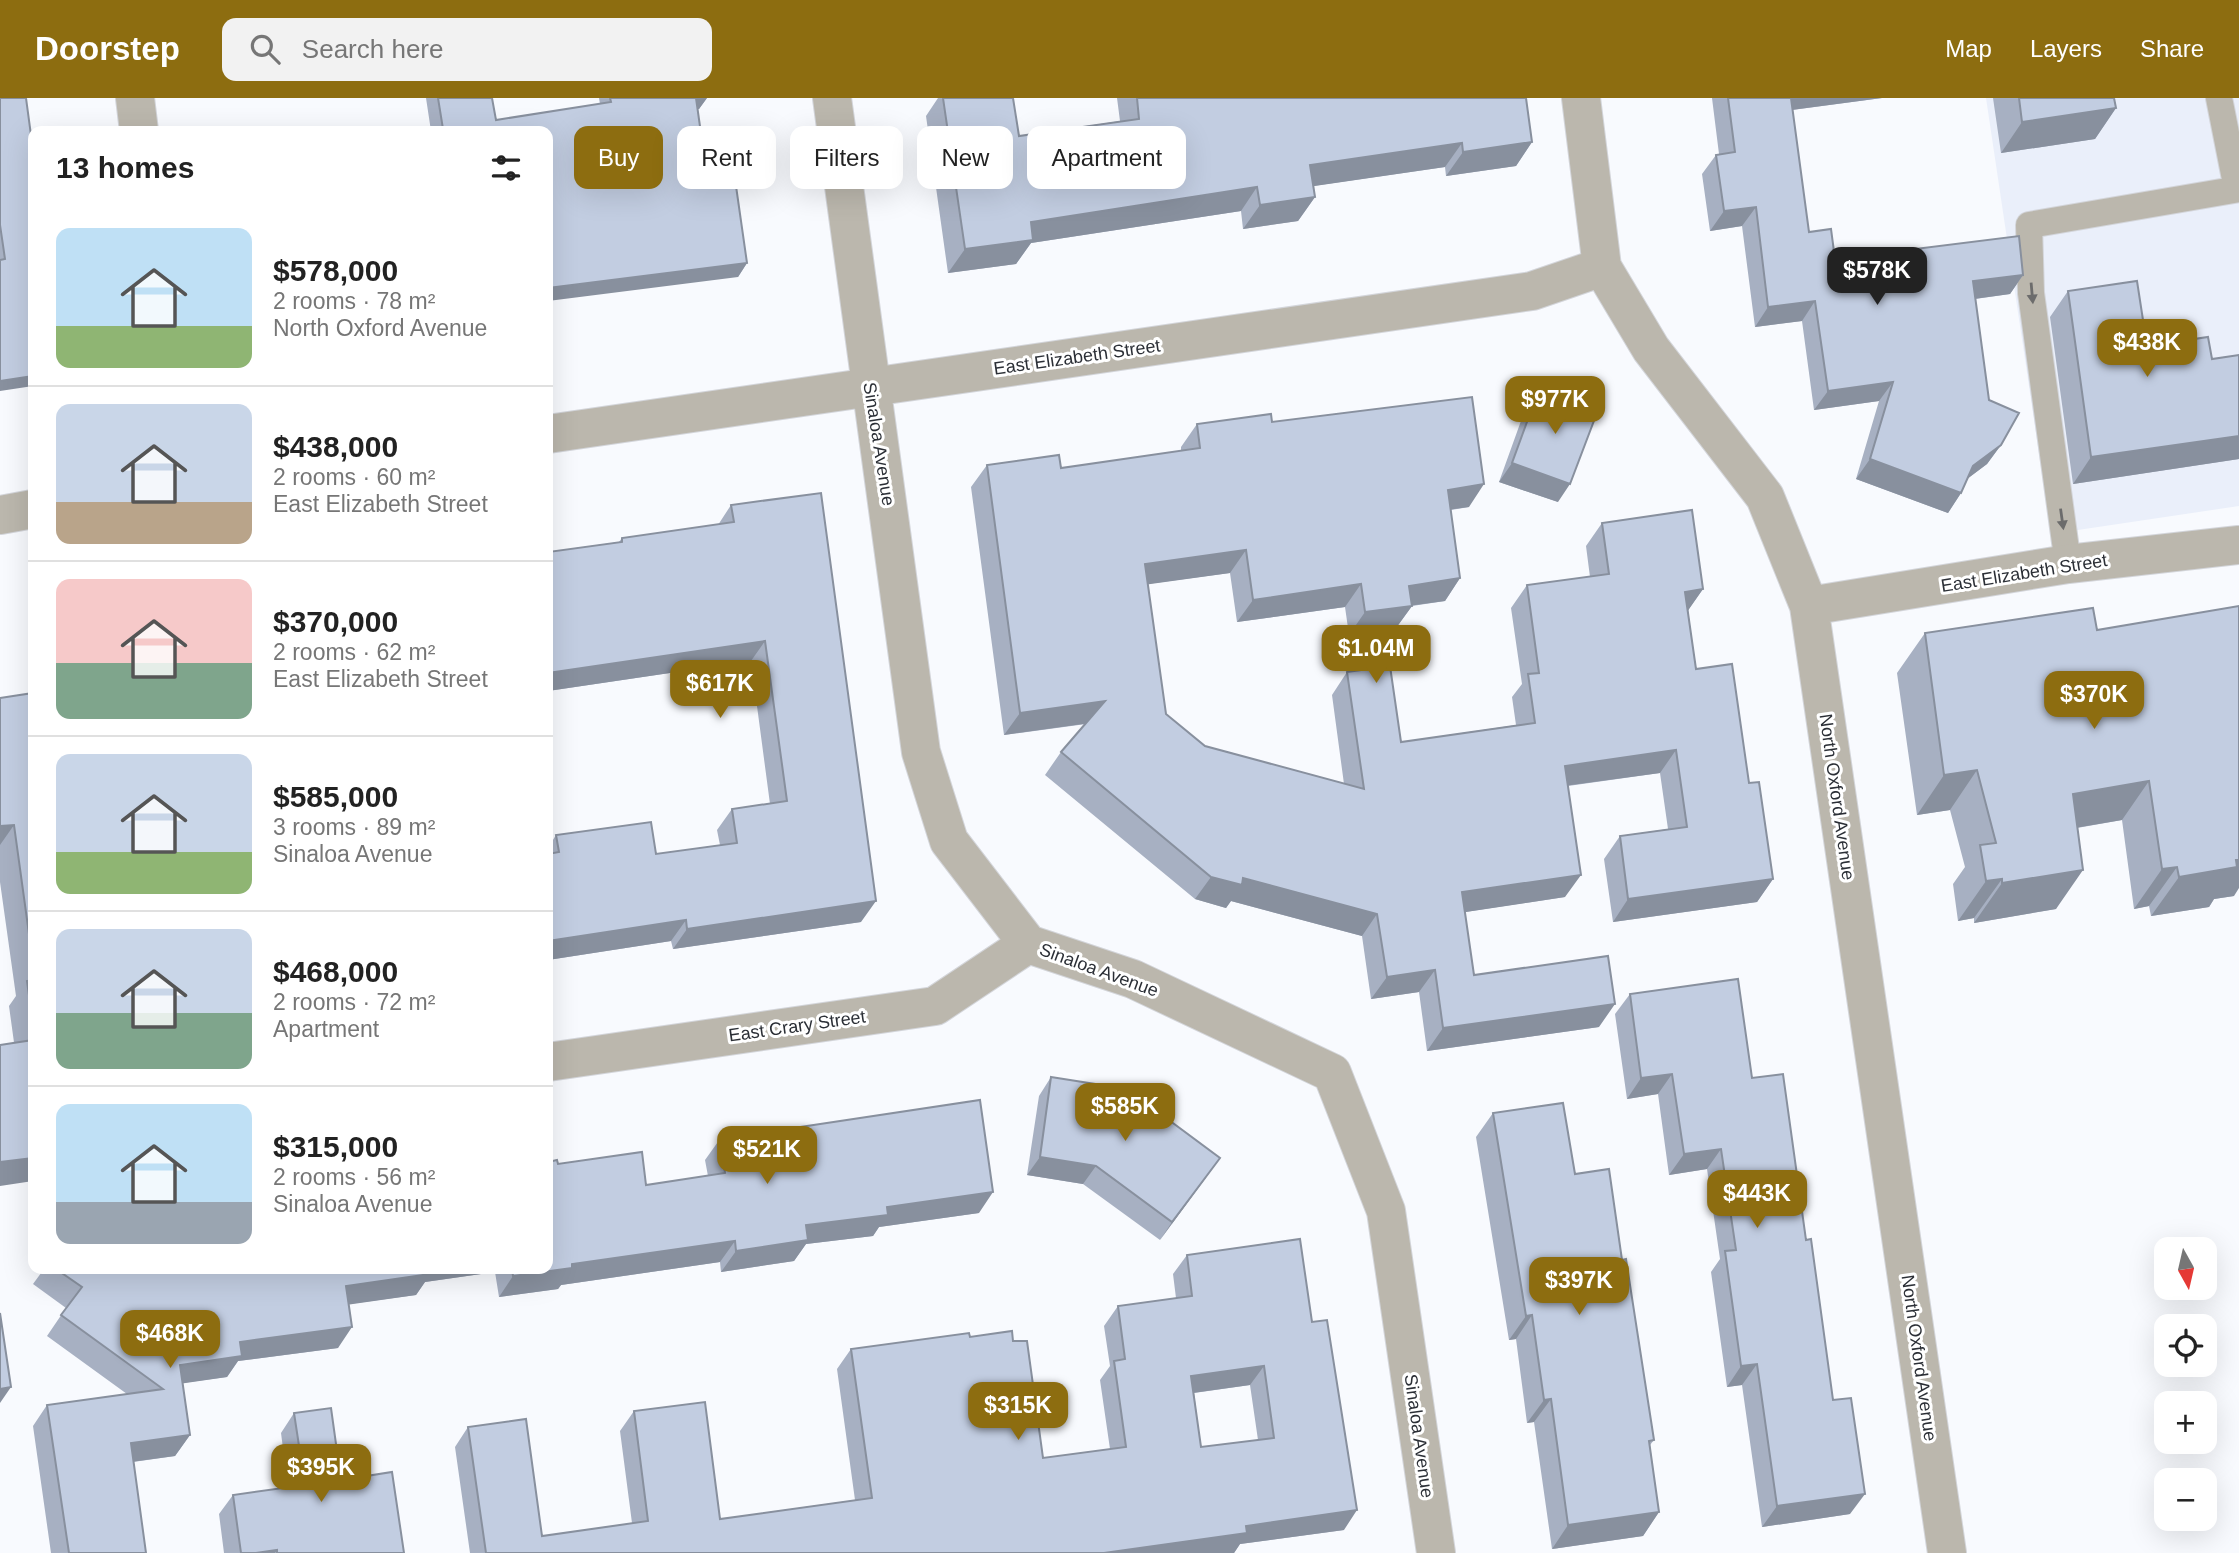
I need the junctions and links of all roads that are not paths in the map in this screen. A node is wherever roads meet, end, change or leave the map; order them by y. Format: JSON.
{"nodes":[{"id":1,"x":135,"y":98,"type":"edge"},
{"id":2,"x":832,"y":98,"type":"edge"},
{"id":3,"x":1581,"y":98,"type":"edge"},
{"id":4,"x":2219,"y":98,"type":"edge"},
{"id":5,"x":138,"y":126,"type":"edge"},
{"id":6,"x":2238,"y":189,"type":"edge"},
{"id":7,"x":1602,"y":267,"type":"junction"},
{"id":8,"x":870,"y":387,"type":"junction"},
{"id":9,"x":553,"y":433,"type":"edge"},
{"id":10,"x":28,"y":510,"type":"edge"},
{"id":11,"x":0,"y":515,"type":"edge"},
{"id":12,"x":2239,"y":545,"type":"edge"},
{"id":13,"x":2068,"y":565,"type":"junction"},
{"id":14,"x":1809,"y":606,"type":"junction"},
{"id":15,"x":1028,"y":943,"type":"junction"},
{"id":16,"x":553,"y":1061,"type":"edge"},
{"id":17,"x":1436,"y":1553,"type":"edge"},
{"id":18,"x":1947,"y":1553,"type":"edge"}],
"edges":[{"from":1,"to":5,"type":"street"},
{"from":2,"to":8,"type":"street","name":"Sinaloa Avenue"},
{"from":3,"to":7,"type":"street","name":"North Oxford Avenue"},
{"from":4,"to":6,"type":"lane"},
{"from":6,"to":13,"type":"lane","one_way":true},
{"from":7,"to":8,"type":"street","name":"East Elizabeth Street"},
{"from":7,"to":14,"type":"street","name":"North Oxford Avenue"},
{"from":8,"to":9,"type":"street","name":"East Elizabeth Street"},
{"from":8,"to":15,"type":"street","name":"Sinaloa Avenue"},
{"from":10,"to":11,"type":"street"},
{"from":12,"to":13,"type":"street","name":"East Elizabeth Street"},
{"from":13,"to":14,"type":"street","name":"East Elizabeth Street"},
{"from":14,"to":18,"type":"street","name":"North Oxford Avenue"},
{"from":15,"to":16,"type":"street","name":"East Crary Street"},
{"from":15,"to":17,"type":"street","name":"Sinaloa Avenue"}]}
